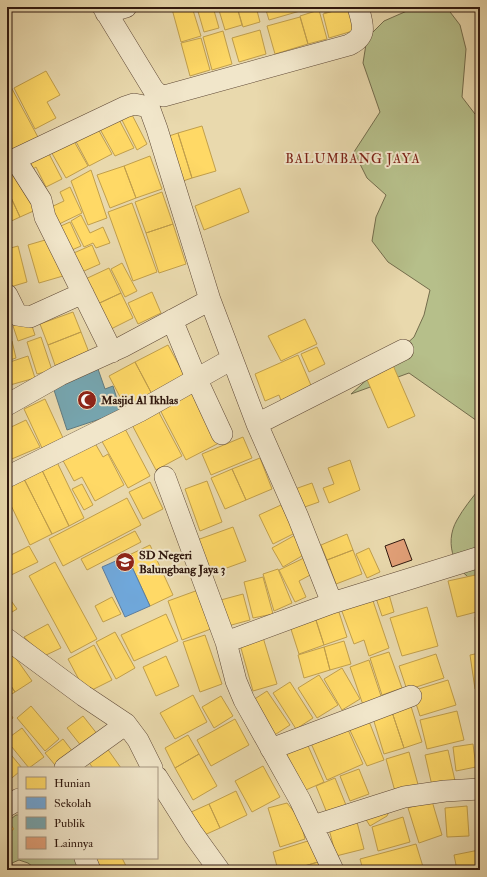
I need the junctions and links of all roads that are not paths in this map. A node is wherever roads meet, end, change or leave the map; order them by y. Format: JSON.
{"nodes":[{"id":1,"x":126,"y":7,"type":"edge"},
{"id":2,"x":358,"y":7,"type":"edge"},
{"id":3,"x":104,"y":10,"type":"edge"},
{"id":4,"x":11,"y":161,"type":"edge"},
{"id":5,"x":83,"y":293,"type":"junction"},
{"id":6,"x":7,"y":295,"type":"edge"},
{"id":7,"x":210,"y":300,"type":"junction"},
{"id":8,"x":172,"y":320,"type":"junction"},
{"id":9,"x":403,"y":350,"type":"dead end"},
{"id":10,"x":112,"y":352,"type":"junction"},
{"id":11,"x":232,"y":360,"type":"junction"},
{"id":12,"x":196,"y":378,"type":"junction"},
{"id":13,"x":7,"y":405,"type":"edge"},
{"id":14,"x":257,"y":424,"type":"junction"},
{"id":15,"x":222,"y":434,"type":"dead end"},
{"id":16,"x":7,"y":477,"type":"edge"},
{"id":17,"x":165,"y":477,"type":"dead end"},
{"id":18,"x":480,"y":557,"type":"edge"},
{"id":19,"x":332,"y":603,"type":"junction"},
{"id":20,"x":7,"y":639,"type":"edge"},
{"id":21,"x":226,"y":642,"type":"junction"},
{"id":22,"x":412,"y":696,"type":"dead end"},
{"id":23,"x":126,"y":724,"type":"junction"},
{"id":24,"x":271,"y":749,"type":"junction"},
{"id":25,"x":66,"y":767,"type":"edge"},
{"id":26,"x":152,"y":767,"type":"edge"},
{"id":27,"x":158,"y":779,"type":"edge"},
{"id":28,"x":480,"y":789,"type":"edge"},
{"id":29,"x":18,"y":800,"type":"edge"},
{"id":30,"x":7,"y":806,"type":"edge"},
{"id":31,"x":313,"y":826,"type":"junction"},
{"id":32,"x":85,"y":859,"type":"edge"},
{"id":33,"x":90,"y":870,"type":"edge"},
{"id":34,"x":219,"y":870,"type":"edge"},
{"id":35,"x":333,"y":870,"type":"edge"}],
"edges":[{"from":1,"to":3,"type":"street"},
{"from":2,"to":3,"type":"street"},
{"from":4,"to":5,"type":"street"},
{"from":4,"to":7,"type":"street"},
{"from":5,"to":6,"type":"street"},
{"from":5,"to":10,"type":"street"},
{"from":7,"to":8,"type":"street"},
{"from":7,"to":11,"type":"street"},
{"from":8,"to":10,"type":"street"},
{"from":8,"to":12,"type":"street"},
{"from":9,"to":14,"type":"street"},
{"from":10,"to":13,"type":"street"},
{"from":11,"to":12,"type":"street"},
{"from":11,"to":14,"type":"street"},
{"from":12,"to":15,"type":"street"},
{"from":12,"to":16,"type":"street"},
{"from":14,"to":19,"type":"street"},
{"from":17,"to":21,"type":"street"},
{"from":18,"to":19,"type":"street"},
{"from":19,"to":21,"type":"street"},
{"from":20,"to":23,"type":"street"},
{"from":21,"to":24,"type":"street"},
{"from":22,"to":24,"type":"street"},
{"from":23,"to":25,"type":"street"},
{"from":23,"to":26,"type":"street"},
{"from":24,"to":31,"type":"street"},
{"from":27,"to":34,"type":"street"},
{"from":28,"to":31,"type":"street"},
{"from":29,"to":30,"type":"street"},
{"from":31,"to":35,"type":"street"},
{"from":32,"to":33,"type":"street"}]}
